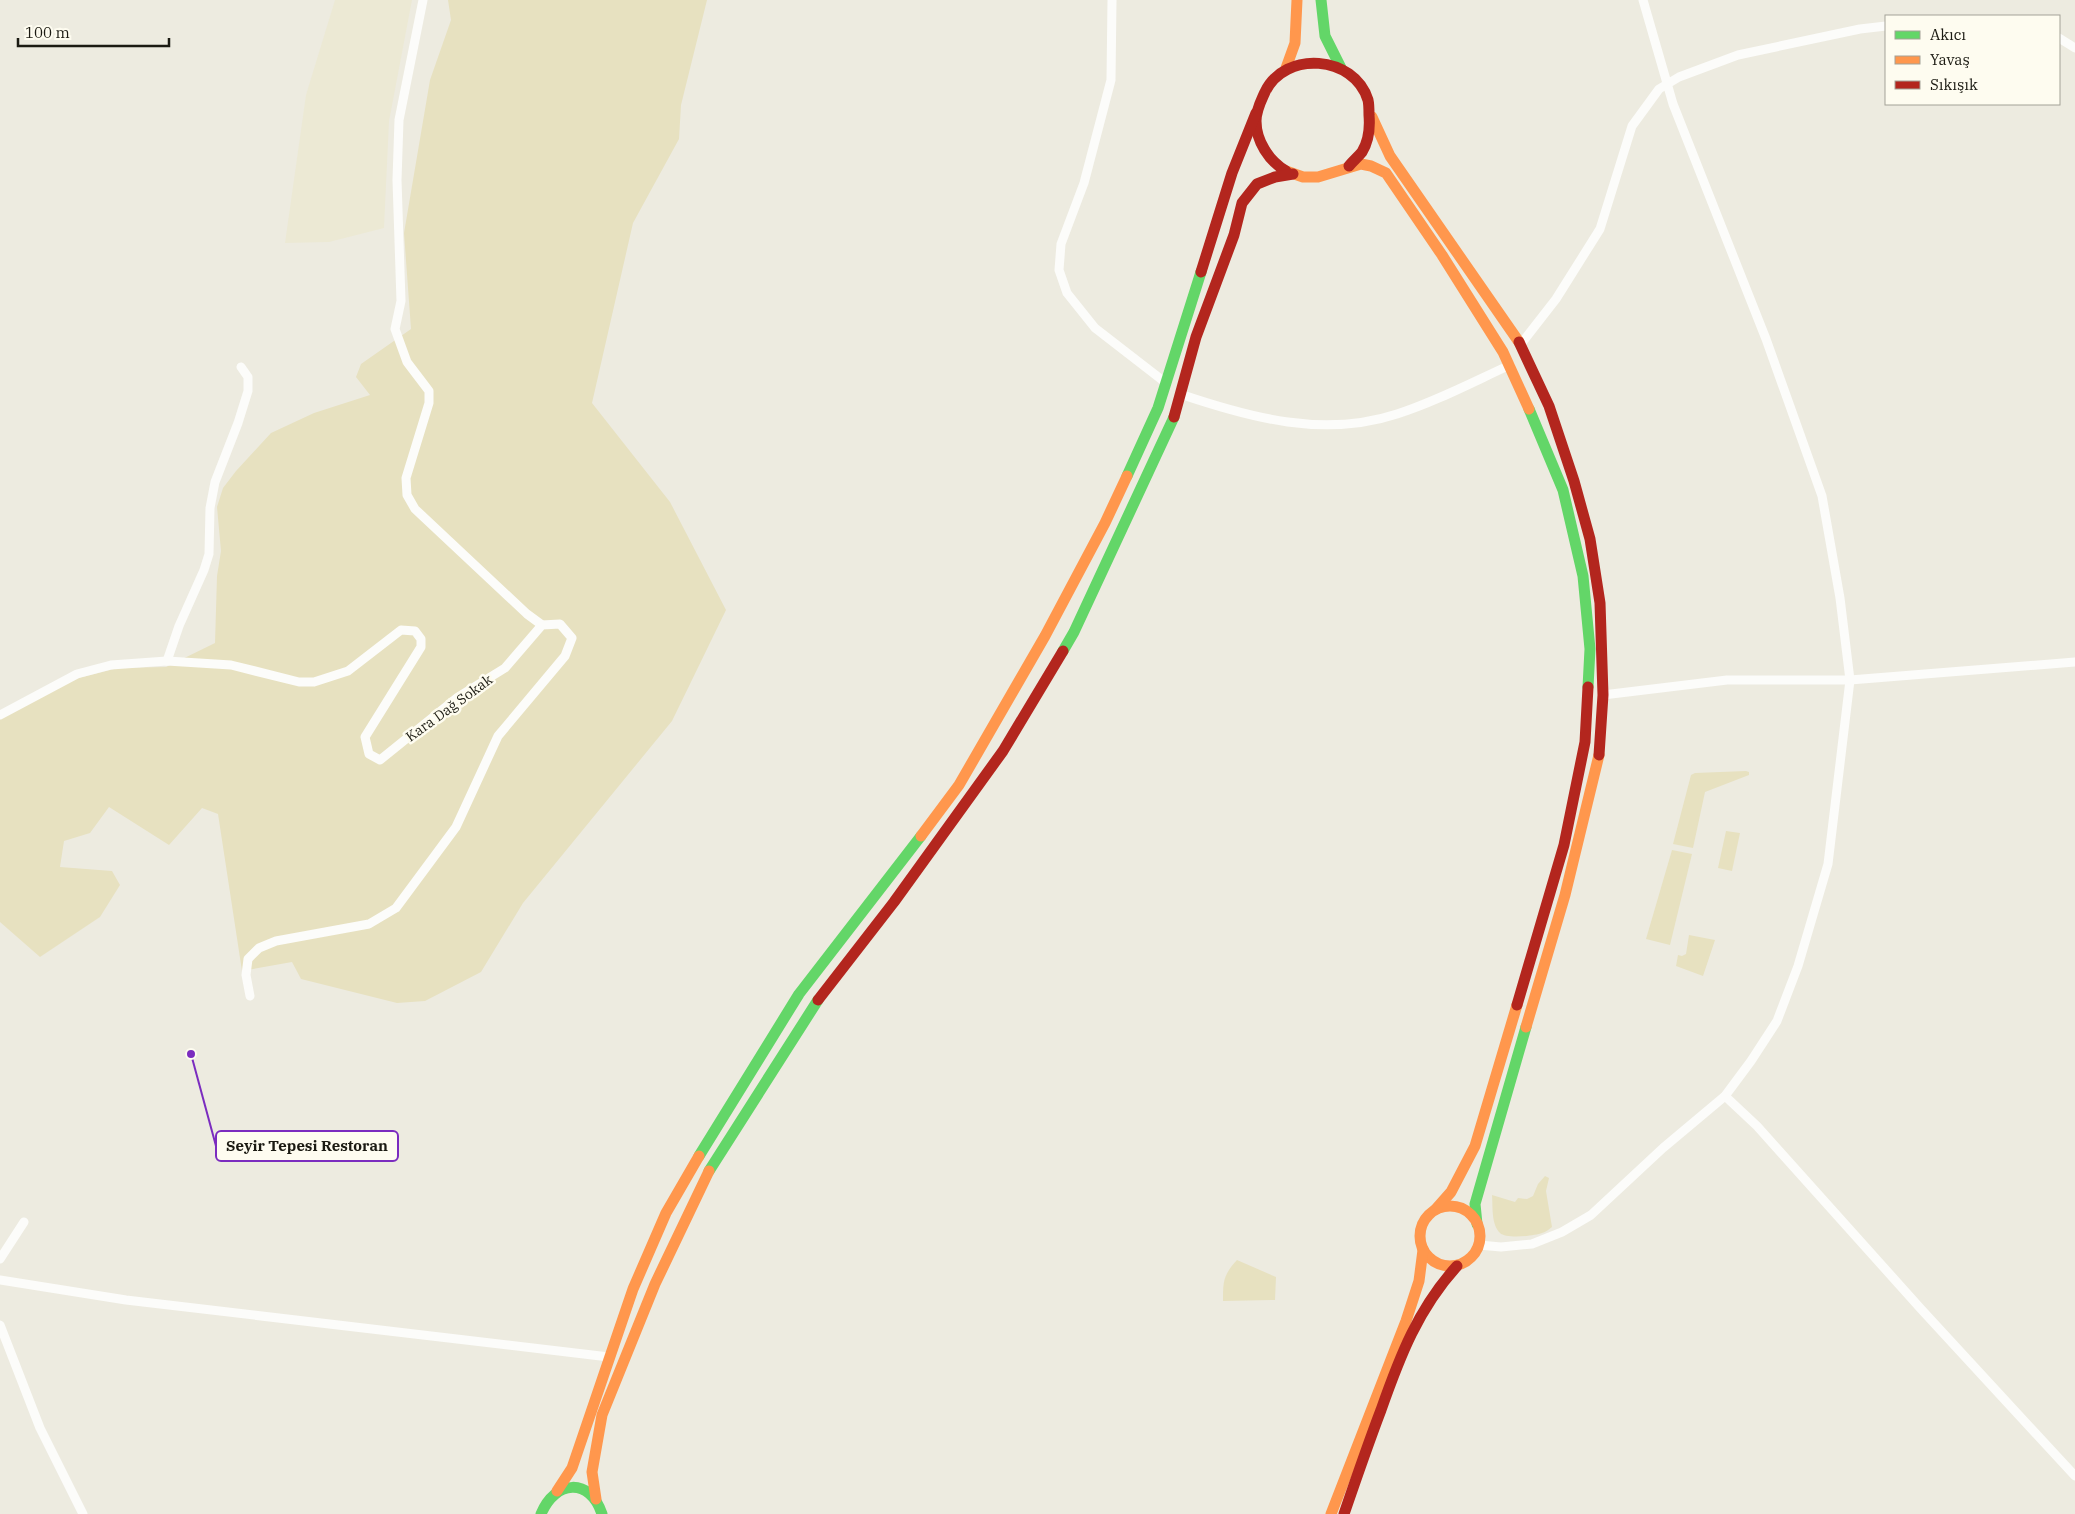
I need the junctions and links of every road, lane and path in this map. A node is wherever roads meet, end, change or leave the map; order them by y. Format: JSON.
{"nodes":[{"id":1,"x":423,"y":0,"type":"edge"},
{"id":2,"x":1112,"y":0,"type":"edge"},
{"id":3,"x":1298,"y":0,"type":"edge"},
{"id":4,"x":1320,"y":0,"type":"edge"},
{"id":5,"x":1643,"y":0,"type":"edge"},
{"id":6,"x":1885,"y":26,"type":"edge"},
{"id":7,"x":2060,"y":39,"type":"edge"},
{"id":8,"x":2075,"y":48,"type":"edge"},
{"id":9,"x":1286,"y":68,"type":"junction"},
{"id":10,"x":1341,"y":68,"type":"junction"},
{"id":11,"x":1666,"y":84,"type":"junction"},
{"id":12,"x":1256,"y":113,"type":"junction"},
{"id":13,"x":1371,"y":114,"type":"junction"},
{"id":14,"x":1349,"y":166,"type":"junction"},
{"id":15,"x":1294,"y":174,"type":"junction"},
{"id":16,"x":1522,"y":344,"type":"junction"},
{"id":17,"x":1510,"y":365,"type":"junction"},
{"id":18,"x":241,"y":367,"type":"dead end"},
{"id":19,"x":1166,"y":383,"type":"junction"},
{"id":20,"x":1180,"y":394,"type":"junction"},
{"id":21,"x":542,"y":625,"type":"junction"},
{"id":22,"x":167,"y":661,"type":"junction"},
{"id":23,"x":2075,"y":662,"type":"edge"},
{"id":24,"x":1850,"y":680,"type":"junction"},
{"id":25,"x":1604,"y":695,"type":"junction"},
{"id":26,"x":0,"y":715,"type":"edge"},
{"id":27,"x":250,"y":996,"type":"dead end"},
{"id":28,"x":1725,"y":1096,"type":"junction"},
{"id":29,"x":1436,"y":1209,"type":"junction"},
{"id":30,"x":24,"y":1222,"type":"dead end"},
{"id":31,"x":1477,"y":1224,"type":"junction"},
{"id":32,"x":1479,"y":1245,"type":"junction"},
{"id":33,"x":1423,"y":1250,"type":"junction"},
{"id":34,"x":0,"y":1259,"type":"edge"},
{"id":35,"x":1457,"y":1266,"type":"junction"},
{"id":36,"x":0,"y":1280,"type":"edge"},
{"id":37,"x":0,"y":1325,"type":"edge"},
{"id":38,"x":609,"y":1358,"type":"junction"},
{"id":39,"x":2075,"y":1476,"type":"edge"},
{"id":40,"x":557,"y":1491,"type":"junction"},
{"id":41,"x":596,"y":1499,"type":"junction"},
{"id":42,"x":84,"y":1514,"type":"edge"},
{"id":43,"x":541,"y":1514,"type":"edge"},
{"id":44,"x":602,"y":1514,"type":"edge"},
{"id":45,"x":1331,"y":1514,"type":"edge"},
{"id":46,"x":1344,"y":1514,"type":"edge"}],
"edges":[{"from":1,"to":21,"type":"street"},
{"from":2,"to":19,"type":"street"},
{"from":3,"to":9,"type":"street"},
{"from":4,"to":10,"type":"street"},
{"from":5,"to":11,"type":"street"},
{"from":6,"to":11,"type":"street"},
{"from":7,"to":8,"type":"street"},
{"from":9,"to":10,"type":"street"},
{"from":9,"to":12,"type":"street"},
{"from":10,"to":13,"type":"street"},
{"from":11,"to":16,"type":"street"},
{"from":11,"to":24,"type":"street"},
{"from":12,"to":15,"type":"street"},
{"from":12,"to":19,"type":"street"},
{"from":13,"to":14,"type":"street"},
{"from":13,"to":16,"type":"street"},
{"from":14,"to":15,"type":"street"},
{"from":14,"to":17,"type":"street"},
{"from":15,"to":20,"type":"street"},
{"from":16,"to":25,"type":"street"},
{"from":17,"to":20,"type":"street"},
{"from":17,"to":29,"type":"street"},
{"from":18,"to":22,"type":"street"},
{"from":19,"to":38,"type":"street"},
{"from":20,"to":41,"type":"street"},
{"from":21,"to":22,"type":"street","name":"Kara Dağ Sokak"},
{"from":21,"to":27,"type":"street"},
{"from":22,"to":26,"type":"street","name":"Kara Dağ Sokak"},
{"from":23,"to":24,"type":"street"},
{"from":24,"to":25,"type":"street"},
{"from":24,"to":28,"type":"street"},
{"from":25,"to":31,"type":"street"},
{"from":28,"to":32,"type":"street"},
{"from":28,"to":39,"type":"street"},
{"from":29,"to":31,"type":"street"},
{"from":29,"to":33,"type":"street"},
{"from":30,"to":34,"type":"street"},
{"from":31,"to":32,"type":"street"},
{"from":32,"to":35,"type":"street"},
{"from":33,"to":35,"type":"street"},
{"from":33,"to":45,"type":"street"},
{"from":35,"to":46,"type":"street"},
{"from":36,"to":38,"type":"street"},
{"from":37,"to":42,"type":"street"},
{"from":38,"to":40,"type":"street"},
{"from":40,"to":41,"type":"street"},
{"from":40,"to":43,"type":"street"},
{"from":41,"to":44,"type":"street"}]}
